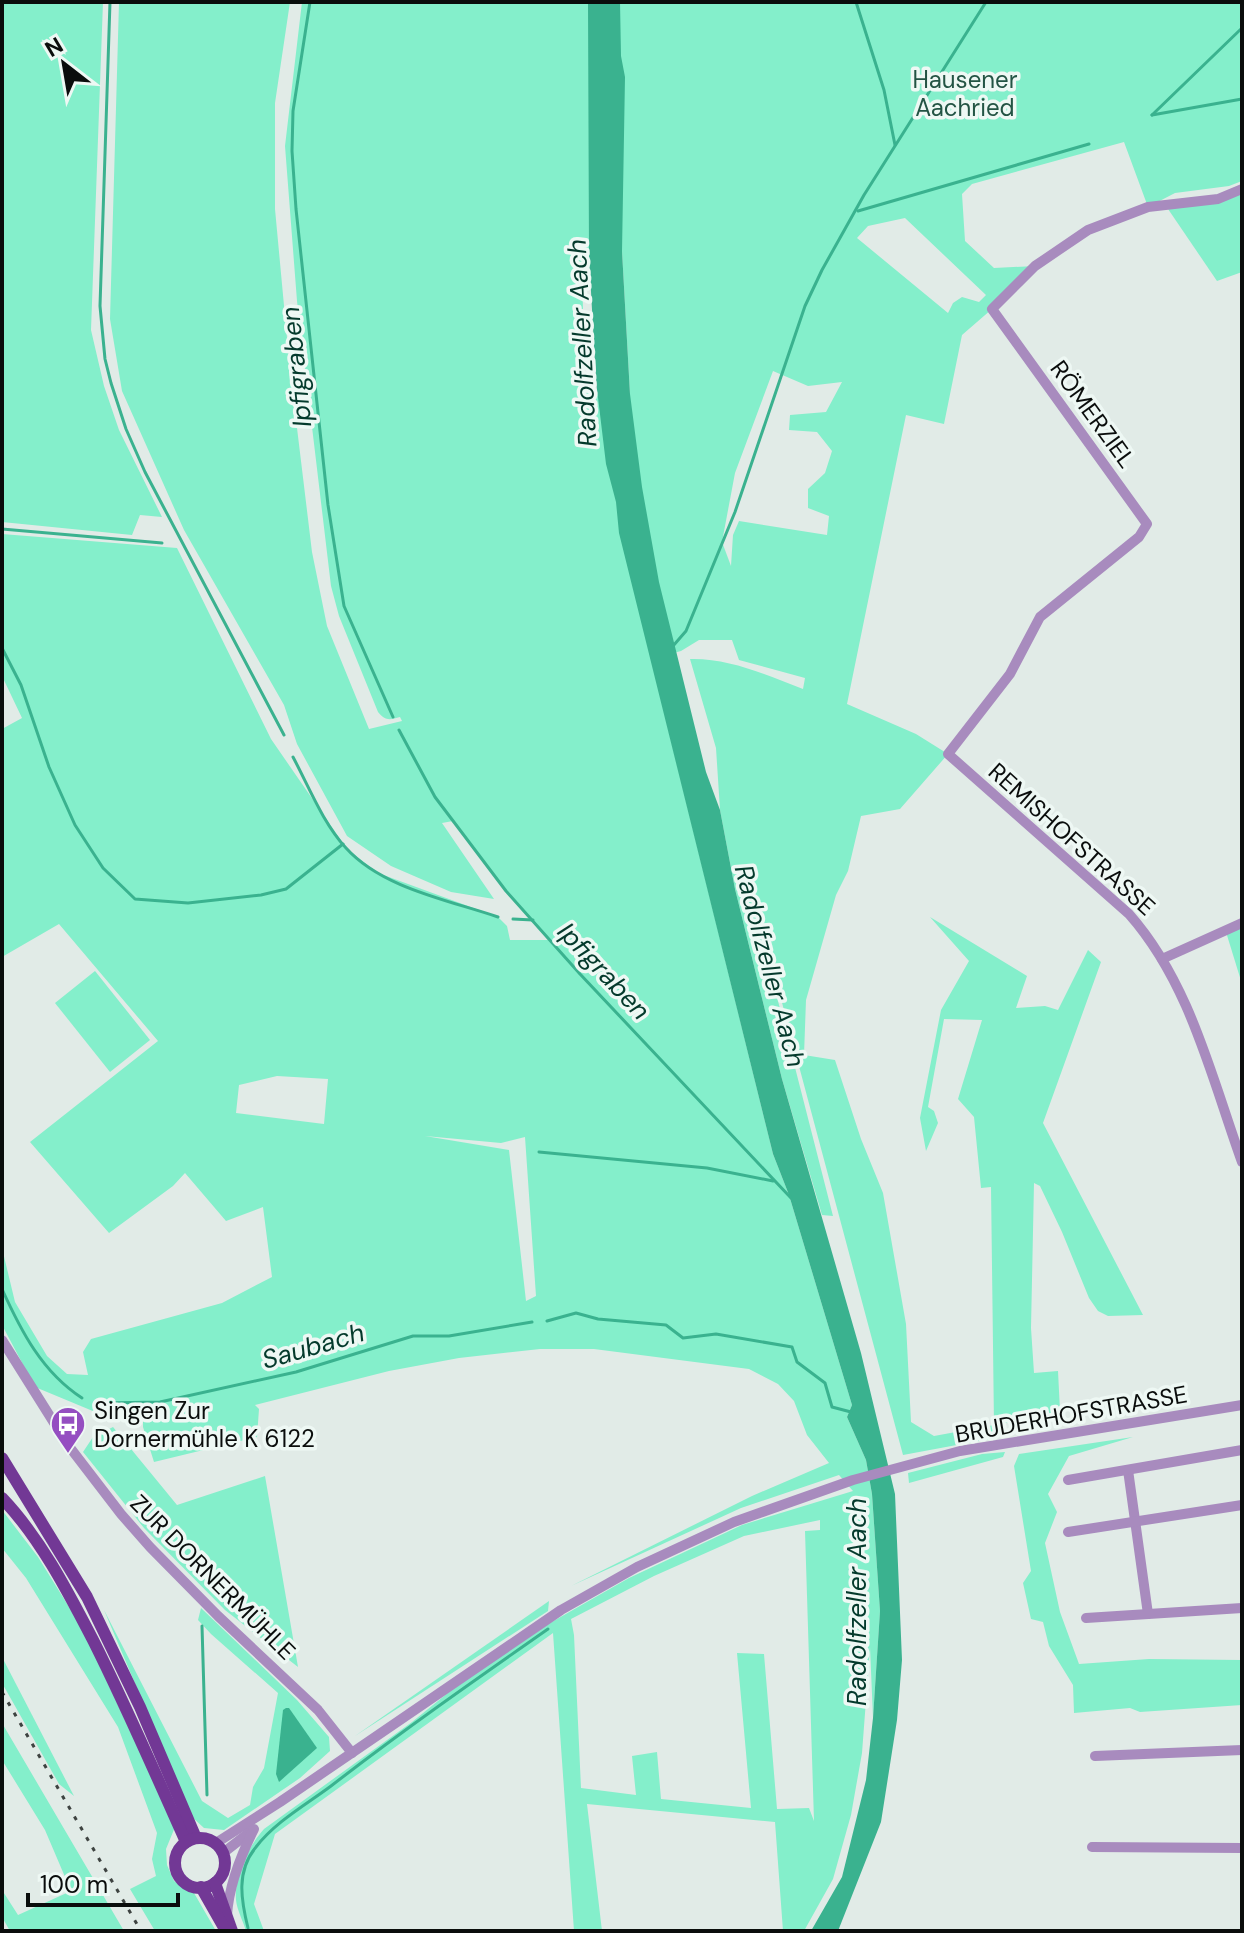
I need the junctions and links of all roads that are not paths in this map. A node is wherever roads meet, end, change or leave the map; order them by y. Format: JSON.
{"nodes":[{"id":1,"x":1242,"y":189,"type":"edge"},
{"id":2,"x":948,"y":754,"type":"joint"},
{"id":3,"x":1242,"y":923,"type":"edge"},
{"id":4,"x":1162,"y":959,"type":"junction"},
{"id":5,"x":1242,"y":1162,"type":"edge"},
{"id":6,"x":2,"y":1340,"type":"edge"},
{"id":7,"x":1242,"y":1405,"type":"edge"},
{"id":8,"x":1242,"y":1450,"type":"edge"},
{"id":9,"x":2,"y":1458,"type":"edge"},
{"id":10,"x":1128,"y":1470,"type":"junction"},
{"id":11,"x":1068,"y":1480,"type":"dead end"},
{"id":12,"x":2,"y":1498,"type":"edge"},
{"id":13,"x":1242,"y":1505,"type":"edge"},
{"id":14,"x":1136,"y":1522,"type":"junction"},
{"id":15,"x":1068,"y":1532,"type":"dead end"},
{"id":16,"x":1242,"y":1608,"type":"edge"},
{"id":17,"x":1148,"y":1614,"type":"junction"},
{"id":18,"x":1086,"y":1618,"type":"dead end"},
{"id":19,"x":1242,"y":1750,"type":"edge"},
{"id":20,"x":352,"y":1753,"type":"junction"},
{"id":21,"x":1095,"y":1756,"type":"dead end"},
{"id":22,"x":280,"y":1802,"type":"junction"},
{"id":23,"x":254,"y":1829,"type":"junction"},
{"id":24,"x":191,"y":1840,"type":"junction"},
{"id":25,"x":1092,"y":1847,"type":"dead end"},
{"id":26,"x":219,"y":1848,"type":"junction"},
{"id":27,"x":1242,"y":1848,"type":"edge"},
{"id":28,"x":215,"y":1883,"type":"junction"},
{"id":29,"x":201,"y":1887,"type":"junction"},
{"id":30,"x":227,"y":1917,"type":"junction"},
{"id":31,"x":226,"y":1931,"type":"edge"},
{"id":32,"x":232,"y":1931,"type":"edge"}],
"edges":[{"from":1,"to":2,"type":"street","name":"RÖMERZIEL"},
{"from":2,"to":4,"type":"street","name":"REMISHOFSTRASSE"},
{"from":3,"to":4,"type":"street"},
{"from":4,"to":5,"type":"street","name":"REMISHOFSTRASSE"},
{"from":6,"to":20,"type":"street","name":"ZUR DORNERMÜHLE"},
{"from":7,"to":20,"type":"street","name":"BRUDERHOFSTRASSE"},
{"from":8,"to":10,"type":"street"},
{"from":9,"to":24,"type":"main road"},
{"from":10,"to":11,"type":"street"},
{"from":10,"to":14,"type":"street"},
{"from":12,"to":24,"type":"main road"},
{"from":13,"to":14,"type":"street"},
{"from":14,"to":15,"type":"street"},
{"from":14,"to":17,"type":"street"},
{"from":16,"to":17,"type":"street"},
{"from":17,"to":18,"type":"street"},
{"from":19,"to":21,"type":"street"},
{"from":20,"to":22,"type":"street","name":"BRUDERHOFSTRASSE"},
{"from":22,"to":23,"type":"street"},
{"from":22,"to":26,"type":"street"},
{"from":23,"to":26,"type":"street"},
{"from":23,"to":30,"type":"street"},
{"from":24,"to":26,"type":"main road"},
{"from":24,"to":29,"type":"main road"},
{"from":25,"to":27,"type":"street"},
{"from":26,"to":28,"type":"main road"},
{"from":28,"to":29,"type":"main road"},
{"from":28,"to":30,"type":"main road"},
{"from":29,"to":31,"type":"main road"},
{"from":30,"to":32,"type":"main road"}]}
